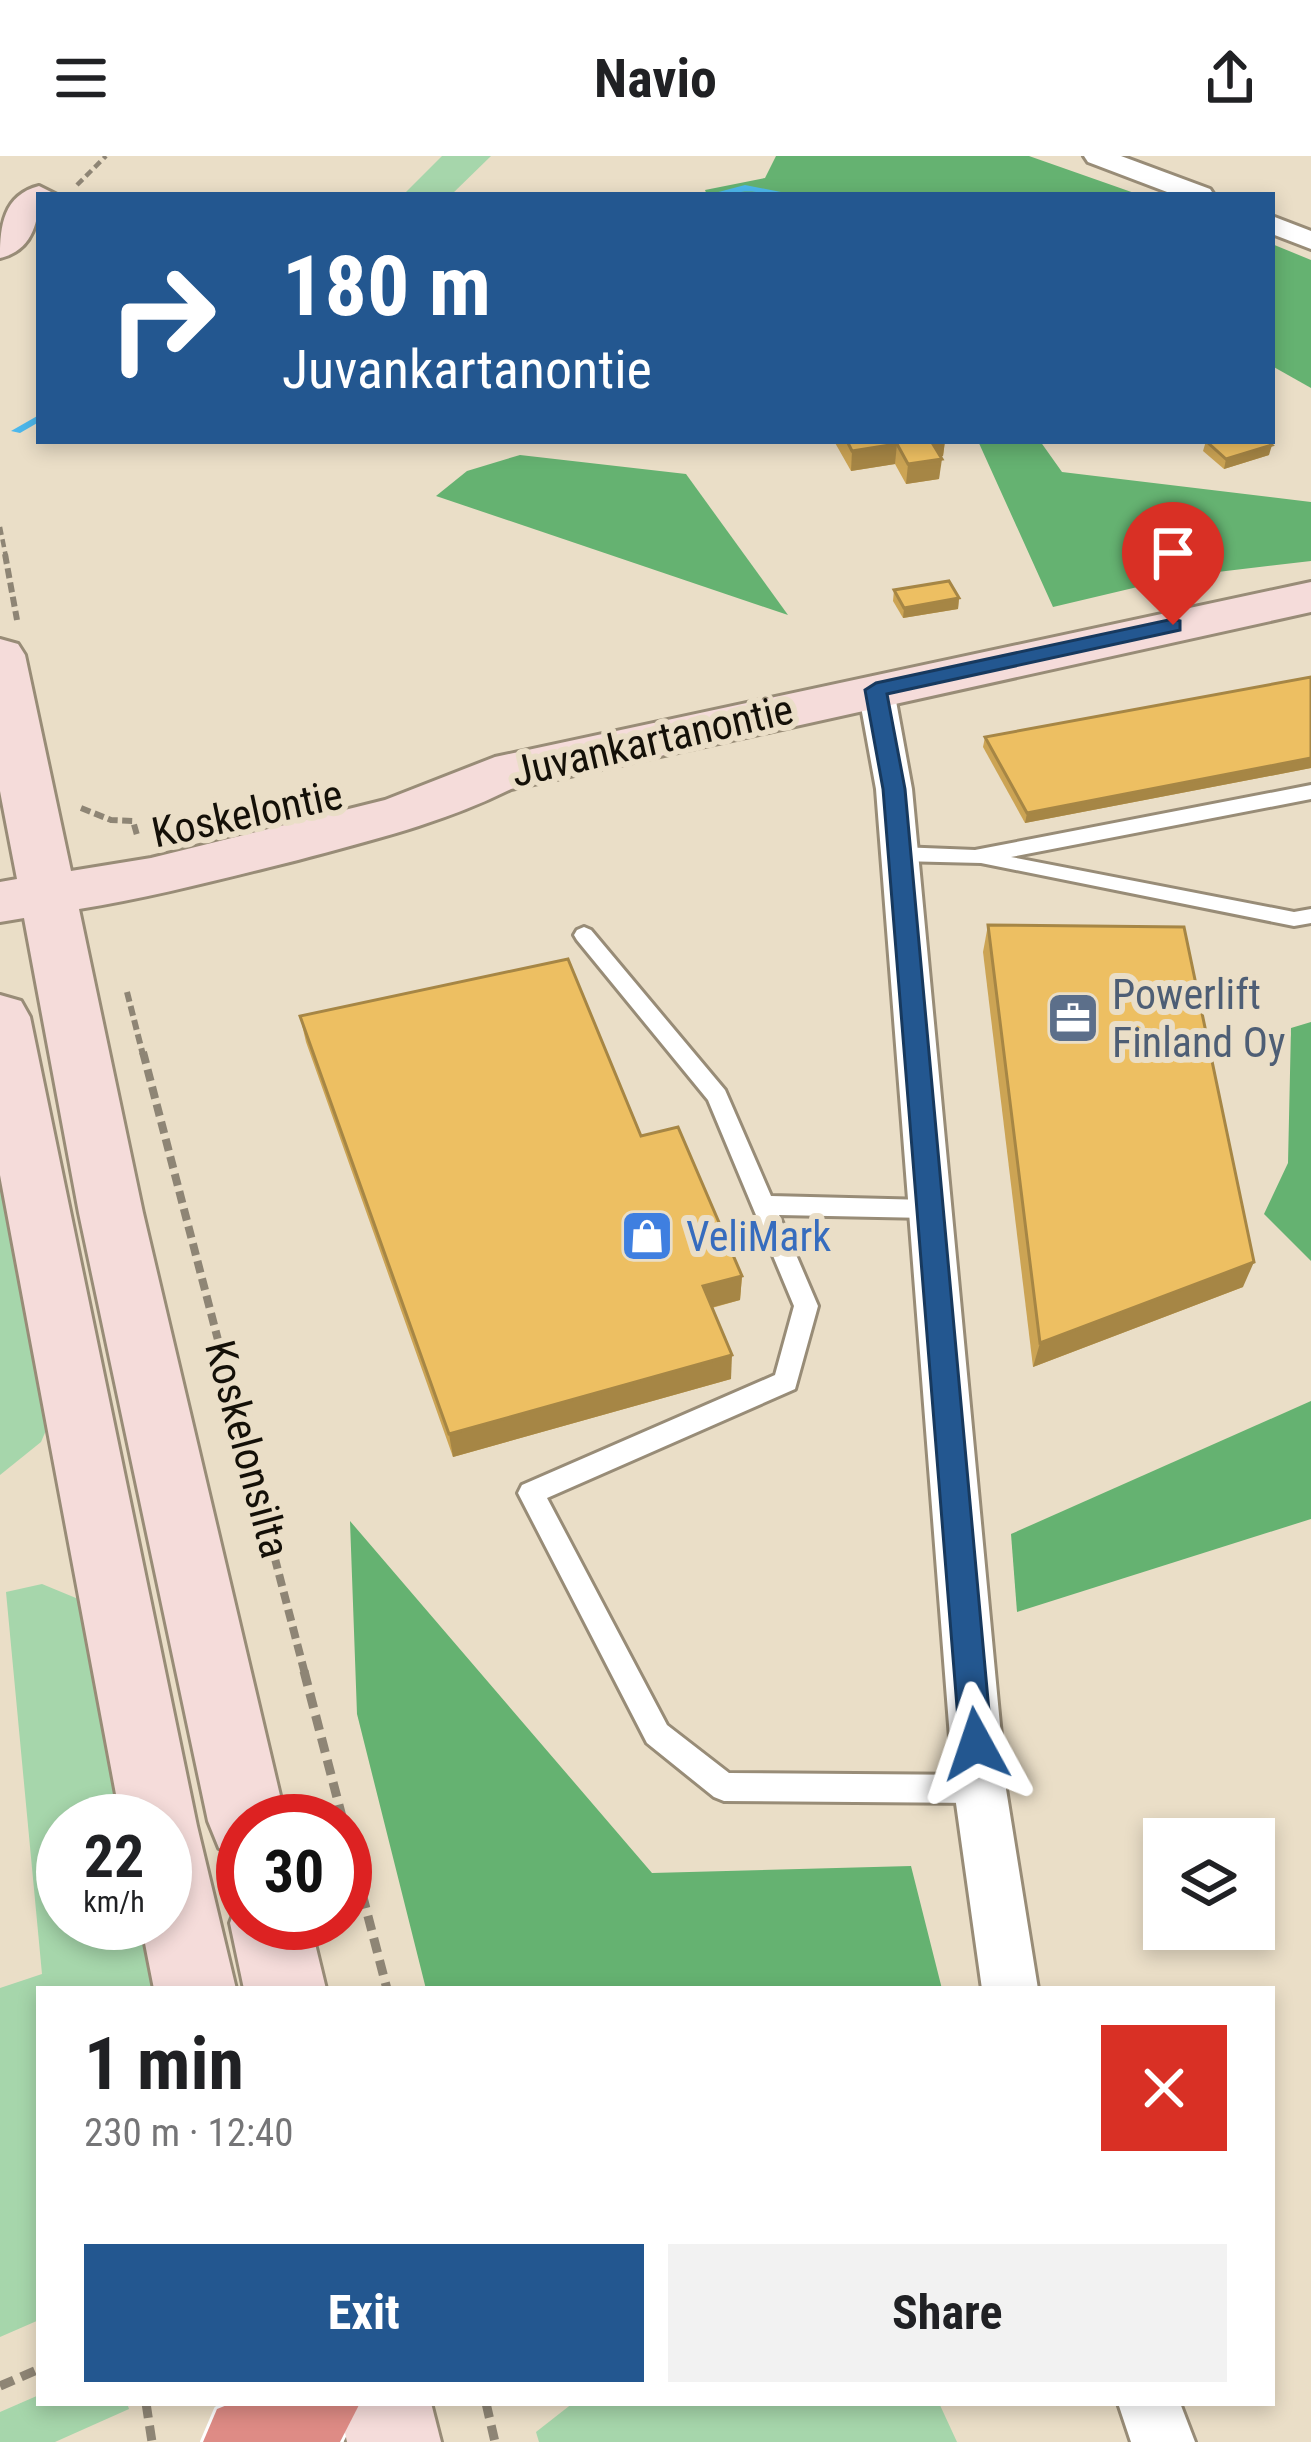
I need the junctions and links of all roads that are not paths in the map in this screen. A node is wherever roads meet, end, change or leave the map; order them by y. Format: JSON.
{"nodes":[{"id":1,"x":1097,"y":156,"type":"edge"},
{"id":2,"x":1192,"y":192,"type":"edge"},
{"id":3,"x":36,"y":207,"type":"edge"},
{"id":4,"x":1275,"y":225,"type":"edge"},
{"id":5,"x":1311,"y":241,"type":"edge"},
{"id":6,"x":0,"y":246,"type":"edge"},
{"id":7,"x":1311,"y":597,"type":"edge"},
{"id":8,"x":0,"y":655,"type":"edge"},
{"id":9,"x":876,"y":690,"type":"junction"},
{"id":10,"x":1311,"y":792,"type":"edge"},
{"id":11,"x":899,"y":854,"type":"junction"},
{"id":12,"x":975,"y":857,"type":"junction"},
{"id":13,"x":22,"y":877,"type":"edge"},
{"id":14,"x":1311,"y":916,"type":"edge"},
{"id":15,"x":584,"y":935,"type":"dead end"},
{"id":16,"x":0,"y":1017,"type":"edge"},
{"id":17,"x":764,"y":1205,"type":"junction"},
{"id":18,"x":927,"y":1208,"type":"junction"},
{"id":19,"x":980,"y":1789,"type":"junction"},
{"id":20,"x":155,"y":1794,"type":"edge"},
{"id":21,"x":241,"y":1794,"type":"edge"},
{"id":22,"x":187,"y":1950,"type":"edge"},
{"id":23,"x":276,"y":1950,"type":"edge"},
{"id":24,"x":194,"y":1986,"type":"edge"},
{"id":25,"x":284,"y":1986,"type":"edge"},
{"id":26,"x":1009,"y":1986,"type":"edge"},
{"id":27,"x":386,"y":2406,"type":"edge"},
{"id":28,"x":1151,"y":2406,"type":"edge"},
{"id":29,"x":394,"y":2442,"type":"edge"},
{"id":30,"x":1163,"y":2442,"type":"edge"}],
"edges":[{"from":1,"to":2,"type":"street"},
{"from":3,"to":6,"type":"main road"},
{"from":4,"to":5,"type":"street"},
{"from":7,"to":9,"type":"main road","name":"Juvankartanontie"},
{"from":8,"to":13,"type":"main road","name":"Koskelonsilta"},
{"from":9,"to":11,"type":"street"},
{"from":9,"to":13,"type":"main road","name":"Juvankartanontie"},
{"from":10,"to":12,"type":"lane"},
{"from":11,"to":12,"type":"lane"},
{"from":11,"to":18,"type":"street"},
{"from":12,"to":14,"type":"lane"},
{"from":13,"to":21,"type":"main road","name":"Koskelonsilta"},
{"from":15,"to":17,"type":"lane"},
{"from":16,"to":20,"type":"main road"},
{"from":17,"to":18,"type":"lane"},
{"from":17,"to":19,"type":"lane"},
{"from":18,"to":19,"type":"street"},
{"from":19,"to":26,"type":"street"},
{"from":22,"to":24,"type":"main road"},
{"from":23,"to":25,"type":"main road"},
{"from":27,"to":29,"type":"main road"},
{"from":28,"to":30,"type":"street"}]}
